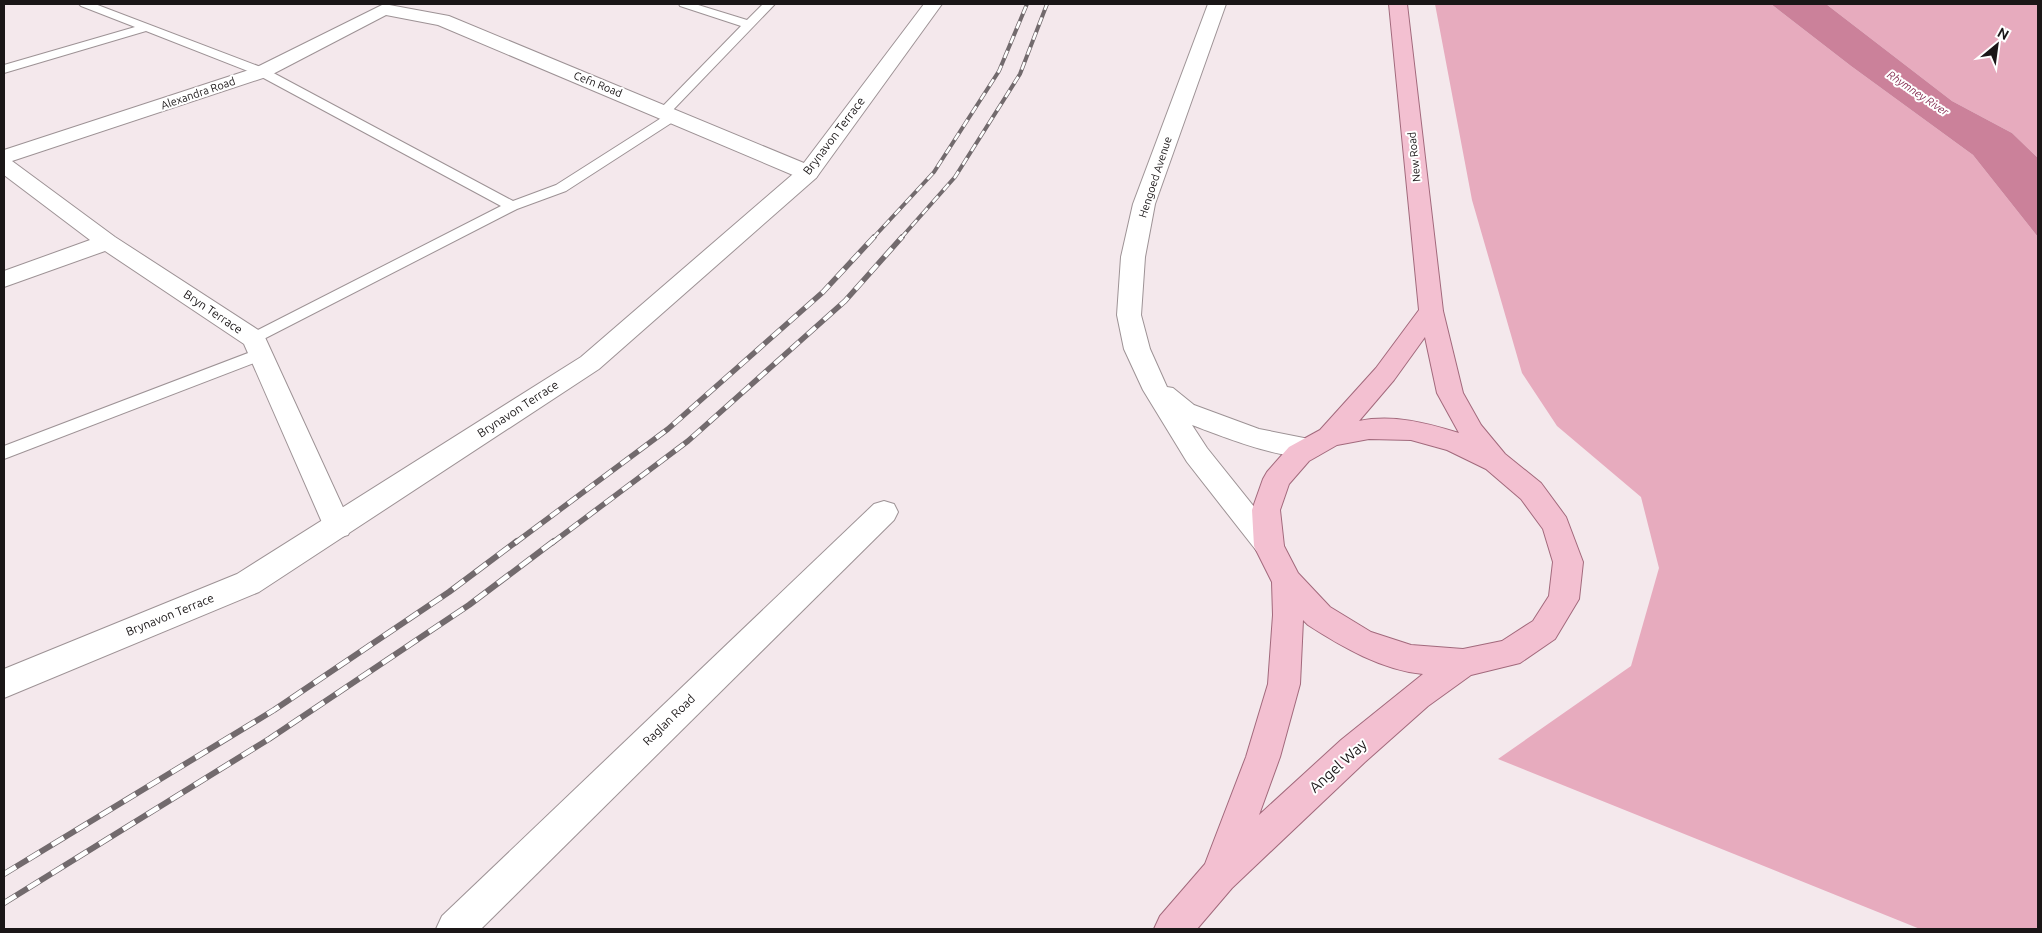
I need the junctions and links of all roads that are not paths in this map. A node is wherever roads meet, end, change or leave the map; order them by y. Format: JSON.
{"nodes":[{"id":1,"x":85,"y":4,"type":"edge"},
{"id":2,"x":684,"y":4,"type":"edge"},
{"id":3,"x":769,"y":4,"type":"edge"},
{"id":4,"x":933,"y":4,"type":"edge"},
{"id":5,"x":1217,"y":4,"type":"edge"},
{"id":6,"x":1398,"y":4,"type":"edge"},
{"id":7,"x":384,"y":9,"type":"joint"},
{"id":8,"x":750,"y":25,"type":"junction"},
{"id":9,"x":145,"y":28,"type":"junction"},
{"id":10,"x":4,"y":68,"type":"edge"},
{"id":11,"x":262,"y":72,"type":"junction"},
{"id":12,"x":669,"y":113,"type":"junction"},
{"id":13,"x":4,"y":157,"type":"edge"},
{"id":14,"x":4,"y":165,"type":"edge"},
{"id":15,"x":808,"y":173,"type":"junction"},
{"id":16,"x":512,"y":206,"type":"junction"},
{"id":17,"x":107,"y":242,"type":"junction"},
{"id":18,"x":4,"y":279,"type":"edge"},
{"id":19,"x":1430,"y":311,"type":"junction"},
{"id":20,"x":258,"y":347,"type":"junction"},
{"id":21,"x":1152,"y":384,"type":"junction"},
{"id":22,"x":1320,"y":443,"type":"junction"},
{"id":23,"x":4,"y":454,"type":"edge"},
{"id":24,"x":1496,"y":462,"type":"junction"},
{"id":25,"x":884,"y":512,"type":"dead end"},
{"id":26,"x":338,"y":527,"type":"junction"},
{"id":27,"x":1270,"y":546,"type":"junction"},
{"id":28,"x":1287,"y":582,"type":"junction"},
{"id":29,"x":1463,"y":663,"type":"junction"},
{"id":30,"x":4,"y":684,"type":"edge"},
{"id":31,"x":1219,"y":875,"type":"junction"},
{"id":32,"x":455,"y":929,"type":"edge"},
{"id":33,"x":1172,"y":929,"type":"edge"}],
"edges":[{"from":1,"to":9,"type":"lane"},
{"from":2,"to":8,"type":"lane"},
{"from":3,"to":8,"type":"lane"},
{"from":4,"to":15,"type":"street","name":"Brynavon Terrace"},
{"from":5,"to":21,"type":"street","name":"Hengoed Avenue"},
{"from":6,"to":19,"type":"main road","name":"New Road"},
{"from":7,"to":11,"type":"street","name":"Alexandra Road"},
{"from":7,"to":12,"type":"street","name":"Cefn Road"},
{"from":8,"to":12,"type":"lane"},
{"from":9,"to":10,"type":"lane"},
{"from":9,"to":11,"type":"lane"},
{"from":11,"to":13,"type":"street","name":"Alexandra Road"},
{"from":11,"to":16,"type":"lane"},
{"from":12,"to":15,"type":"street","name":"Cefn Road"},
{"from":12,"to":16,"type":"lane"},
{"from":14,"to":17,"type":"street","name":"Bryn Terrace"},
{"from":15,"to":26,"type":"street","name":"Brynavon Terrace"},
{"from":16,"to":20,"type":"lane"},
{"from":17,"to":18,"type":"street"},
{"from":17,"to":20,"type":"street","name":"Bryn Terrace"},
{"from":19,"to":22,"type":"main road"},
{"from":19,"to":24,"type":"main road","name":"New Road"},
{"from":20,"to":23,"type":"lane"},
{"from":20,"to":26,"type":"street"},
{"from":21,"to":22,"type":"street","name":"Hengoed Avenue"},
{"from":21,"to":27,"type":"street","name":"Hengoed Avenue"},
{"from":22,"to":24,"type":"main road"},
{"from":22,"to":27,"type":"main road"},
{"from":24,"to":29,"type":"main road"},
{"from":25,"to":32,"type":"street","name":"Raglan Road"},
{"from":26,"to":30,"type":"street","name":"Brynavon Terrace"},
{"from":27,"to":28,"type":"main road"},
{"from":28,"to":29,"type":"main road"},
{"from":28,"to":31,"type":"main road","name":"Angel Way"},
{"from":29,"to":31,"type":"main road","name":"Angel Way"},
{"from":31,"to":33,"type":"main road","name":"Angel Way"}]}
